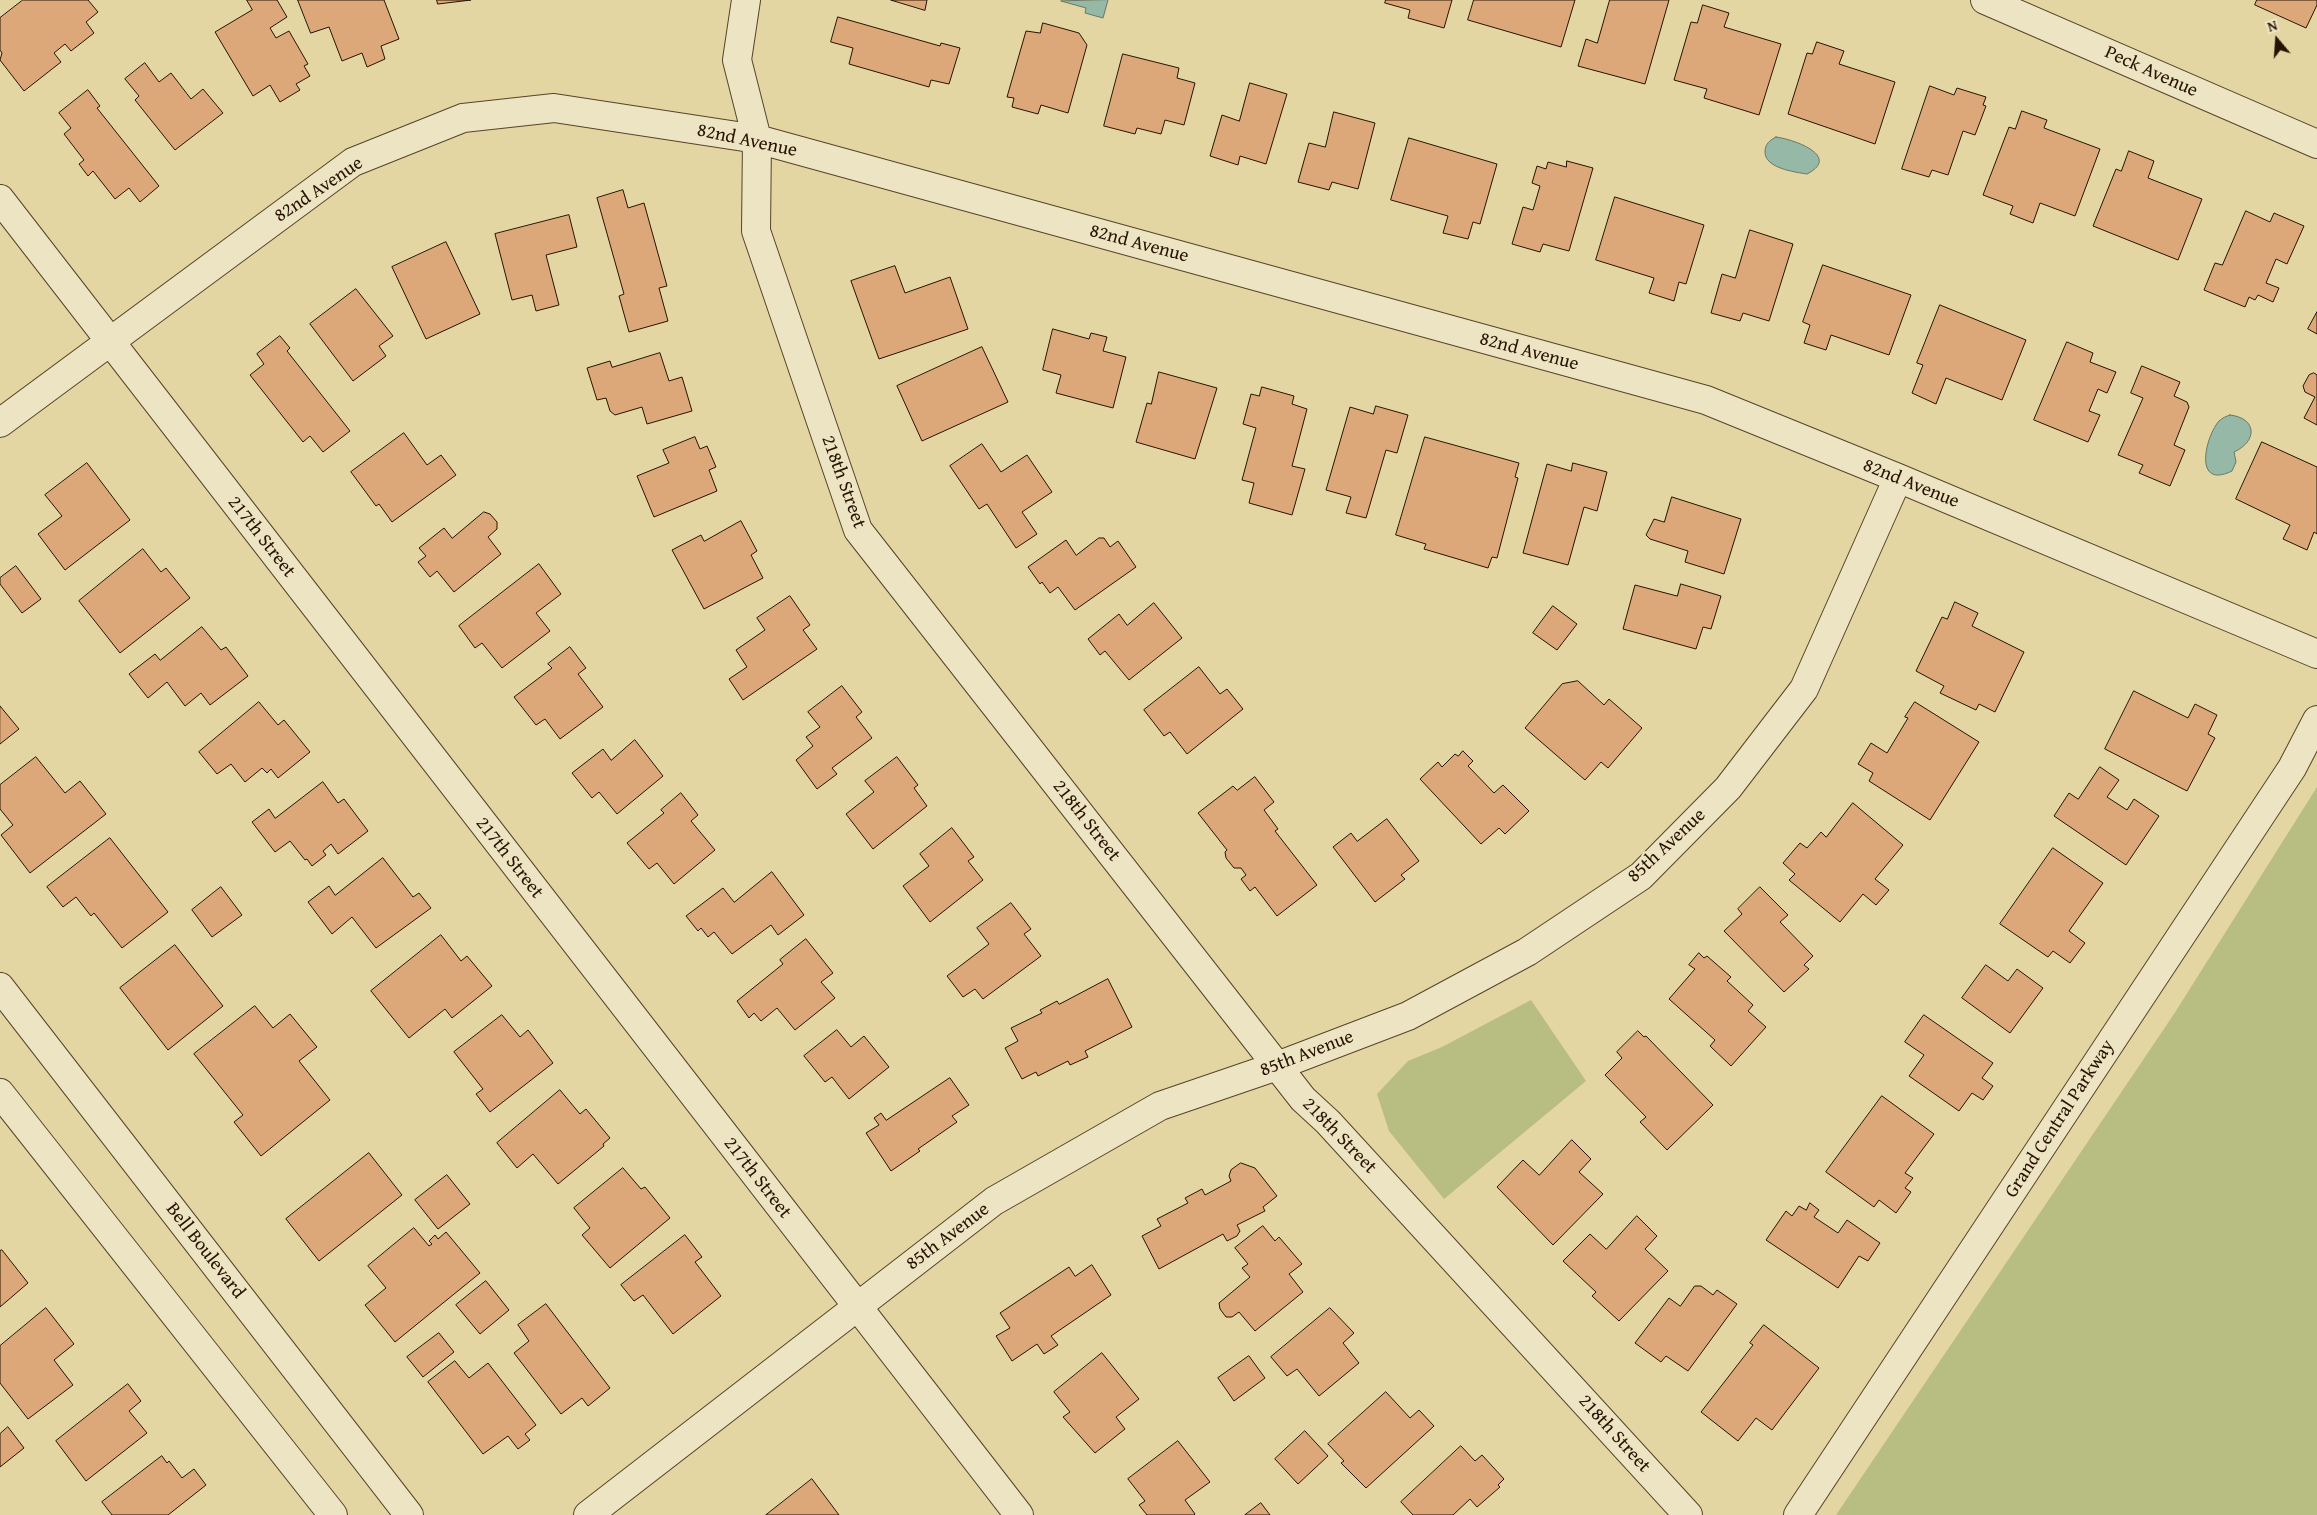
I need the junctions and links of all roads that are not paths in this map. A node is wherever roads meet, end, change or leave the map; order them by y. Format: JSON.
{"nodes":[{"id":1,"x":746,"y":0,"type":"edge"},
{"id":2,"x":1985,"y":0,"type":"edge"},
{"id":3,"x":757,"y":139,"type":"junction"},
{"id":4,"x":2317,"y":144,"type":"edge"},
{"id":5,"x":0,"y":199,"type":"edge"},
{"id":6,"x":109,"y":341,"type":"junction"},
{"id":7,"x":0,"y":423,"type":"edge"},
{"id":8,"x":1898,"y":478,"type":"junction"},
{"id":9,"x":2317,"y":654,"type":"edge"},
{"id":10,"x":2317,"y":720,"type":"edge"},
{"id":11,"x":0,"y":987,"type":"edge"},
{"id":12,"x":1278,"y":1066,"type":"junction"},
{"id":13,"x":0,"y":1093,"type":"edge"},
{"id":14,"x":857,"y":1306,"type":"junction"},
{"id":15,"x":333,"y":1515,"type":"edge"},
{"id":16,"x":410,"y":1515,"type":"edge"},
{"id":17,"x":588,"y":1515,"type":"edge"},
{"id":18,"x":1019,"y":1515,"type":"edge"},
{"id":19,"x":1688,"y":1515,"type":"edge"},
{"id":20,"x":1798,"y":1515,"type":"edge"}],
"edges":[{"from":1,"to":3,"type":"street","name":"218th Street"},
{"from":2,"to":4,"type":"street","name":"Peck Avenue"},
{"from":3,"to":6,"type":"street","name":"82nd Avenue"},
{"from":3,"to":8,"type":"street","name":"82nd Avenue"},
{"from":3,"to":12,"type":"street","name":"218th Street"},
{"from":5,"to":6,"type":"street","name":"217th Street"},
{"from":6,"to":7,"type":"street","name":"82nd Avenue"},
{"from":6,"to":14,"type":"street","name":"217th Street"},
{"from":8,"to":9,"type":"street","name":"82nd Avenue"},
{"from":8,"to":12,"type":"street","name":"85th Avenue"},
{"from":10,"to":20,"type":"street","name":"Grand Central Parkway"},
{"from":11,"to":16,"type":"street","name":"Bell Boulevard"},
{"from":12,"to":14,"type":"street","name":"85th Avenue"},
{"from":12,"to":19,"type":"street","name":"218th Street"},
{"from":13,"to":15,"type":"street"},
{"from":14,"to":17,"type":"street","name":"85th Avenue"},
{"from":14,"to":18,"type":"street","name":"217th Street"}]}
